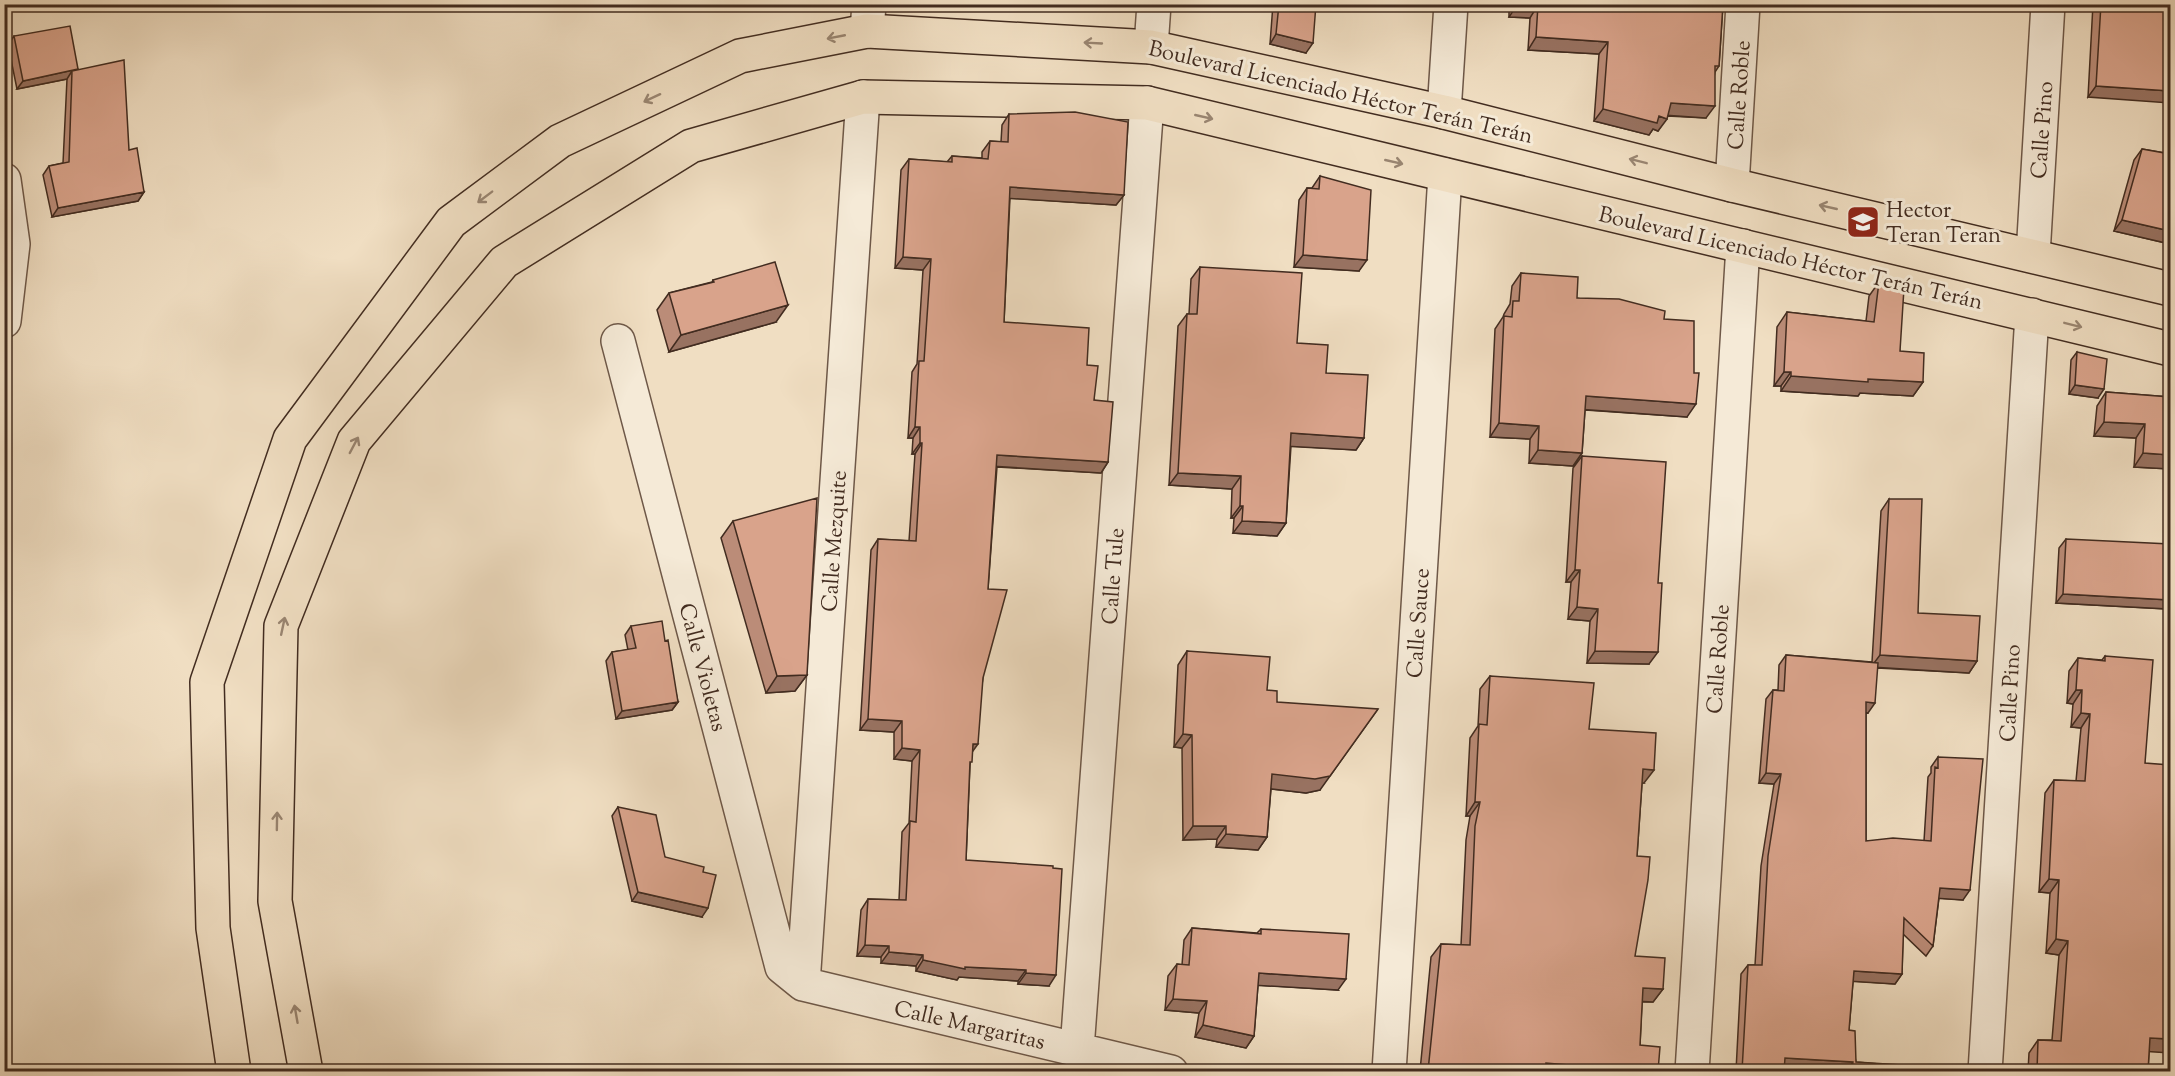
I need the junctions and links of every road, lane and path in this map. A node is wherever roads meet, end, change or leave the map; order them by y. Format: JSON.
{"nodes":[{"id":1,"x":1154,"y":4,"type":"edge"},
{"id":2,"x":1451,"y":4,"type":"edge"},
{"id":3,"x":1743,"y":4,"type":"edge"},
{"id":4,"x":2048,"y":4,"type":"edge"},
{"id":5,"x":868,"y":18,"type":"edge"},
{"id":6,"x":1151,"y":47,"type":"junction"},
{"id":7,"x":863,"y":97,"type":"junction"},
{"id":8,"x":1147,"y":103,"type":"junction"},
{"id":9,"x":1444,"y":112,"type":"junction"},
{"id":10,"x":1445,"y":175,"type":"junction"},
{"id":11,"x":4,"y":180,"type":"edge"},
{"id":12,"x":1732,"y":184,"type":"junction"},
{"id":13,"x":1743,"y":246,"type":"junction"},
{"id":14,"x":2033,"y":255,"type":"junction"},
{"id":15,"x":2170,"y":289,"type":"edge"},
{"id":16,"x":2032,"y":315,"type":"junction"},
{"id":17,"x":4,"y":321,"type":"edge"},
{"id":18,"x":618,"y":341,"type":"dead end"},
{"id":19,"x":2170,"y":350,"type":"edge"},
{"id":20,"x":803,"y":984,"type":"junction"},
{"id":21,"x":1077,"y":1049,"type":"junction"},
{"id":22,"x":234,"y":1071,"type":"edge"},
{"id":23,"x":306,"y":1071,"type":"edge"},
{"id":24,"x":1171,"y":1071,"type":"edge"},
{"id":25,"x":1389,"y":1071,"type":"edge"},
{"id":26,"x":1692,"y":1071,"type":"edge"},
{"id":27,"x":1986,"y":1071,"type":"edge"}],
"edges":[{"from":1,"to":6,"type":"street"},
{"from":2,"to":9,"type":"street"},
{"from":3,"to":12,"type":"street","name":"Calle Roble"},
{"from":4,"to":14,"type":"street","name":"Calle Pino"},
{"from":6,"to":5,"type":"main road","name":"Boulevard Licenciado Héctor Terán Terán","one_way":true},
{"from":5,"to":22,"type":"main road","name":"Boulevard Licenciado Héctor Terán Terán","one_way":true},
{"from":6,"to":9,"type":"main road","name":"Boulevard Licenciado Héctor Terán Terán"},
{"from":7,"to":8,"type":"main road","name":"Boulevard Licenciado Héctor Terán Terán"},
{"from":7,"to":20,"type":"street","name":"Calle Mezquite"},
{"from":23,"to":7,"type":"main road","name":"Boulevard Licenciado Héctor Terán Terán","one_way":true},
{"from":8,"to":10,"type":"main road","name":"Boulevard Licenciado Héctor Terán Terán","one_way":true},
{"from":8,"to":21,"type":"street","name":"Calle Tule"},
{"from":12,"to":9,"type":"main road","name":"Boulevard Licenciado Héctor Terán Terán","one_way":true},
{"from":10,"to":13,"type":"main road","name":"Boulevard Licenciado Héctor Terán Terán"},
{"from":10,"to":25,"type":"street","name":"Calle Sauce"},
{"from":11,"to":17,"type":"street"},
{"from":14,"to":12,"type":"main road","name":"Boulevard Licenciado Héctor Terán Terán","one_way":true},
{"from":13,"to":16,"type":"main road","name":"Boulevard Licenciado Héctor Terán Terán"},
{"from":13,"to":26,"type":"street","name":"Calle Roble"},
{"from":14,"to":15,"type":"main road","name":"Boulevard Licenciado Héctor Terán Terán"},
{"from":16,"to":19,"type":"main road","name":"Boulevard Licenciado Héctor Terán Terán","one_way":true},
{"from":16,"to":27,"type":"street","name":"Calle Pino"},
{"from":18,"to":20,"type":"street","name":"Calle Violetas"},
{"from":20,"to":21,"type":"street","name":"Calle Margaritas"},
{"from":21,"to":24,"type":"street","name":"Calle Margaritas"}]}
